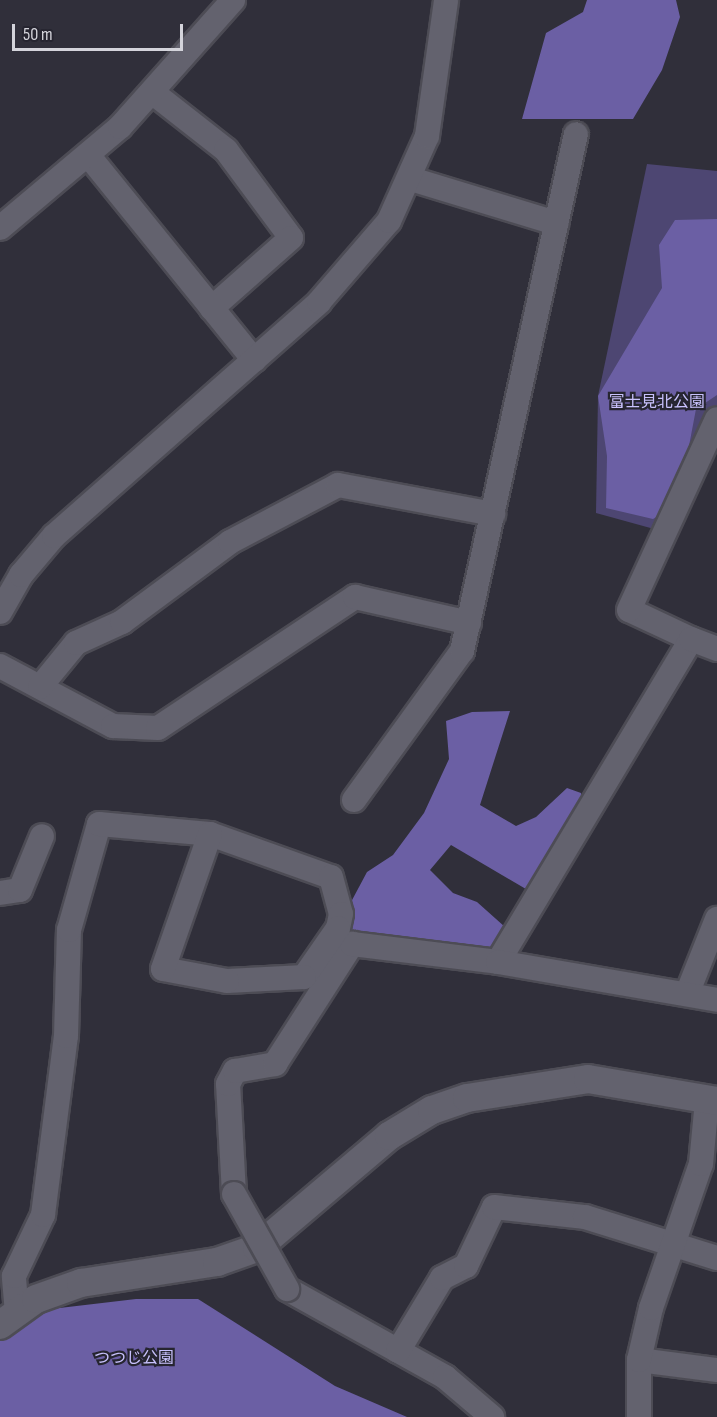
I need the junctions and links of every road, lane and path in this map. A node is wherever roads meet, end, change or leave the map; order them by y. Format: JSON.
{"nodes":[{"id":1,"x":233,"y":0,"type":"edge"},
{"id":2,"x":446,"y":0,"type":"edge"},
{"id":3,"x":152,"y":92,"type":"junction"},
{"id":4,"x":576,"y":134,"type":"dead end"},
{"id":5,"x":88,"y":154,"type":"junction"},
{"id":6,"x":411,"y":179,"type":"junction"},
{"id":7,"x":5,"y":216,"type":"edge"},
{"id":8,"x":556,"y":223,"type":"junction"},
{"id":9,"x":212,"y":308,"type":"junction"},
{"id":10,"x":254,"y":360,"type":"junction"},
{"id":11,"x":717,"y":418,"type":"edge"},
{"id":12,"x":493,"y":514,"type":"junction"},
{"id":13,"x":0,"y":612,"type":"edge"},
{"id":14,"x":469,"y":623,"type":"junction"},
{"id":15,"x":691,"y":639,"type":"junction"},
{"id":16,"x":717,"y":649,"type":"edge"},
{"id":17,"x":0,"y":666,"type":"edge"},
{"id":18,"x":40,"y":687,"type":"junction"},
{"id":19,"x":354,"y":800,"type":"dead end"},
{"id":20,"x":210,"y":834,"type":"junction"},
{"id":21,"x":42,"y":836,"type":"dead end"},
{"id":22,"x":0,"y":893,"type":"edge"},
{"id":23,"x":717,"y":919,"type":"edge"},
{"id":24,"x":498,"y":962,"type":"junction"},
{"id":25,"x":687,"y":994,"type":"junction"},
{"id":26,"x":717,"y":1000,"type":"edge"},
{"id":27,"x":712,"y":1100,"type":"edge"},
{"id":28,"x":677,"y":1242,"type":"junction"},
{"id":29,"x":717,"y":1258,"type":"edge"},
{"id":30,"x":8,"y":1319,"type":"edge"},
{"id":31,"x":398,"y":1351,"type":"junction"},
{"id":32,"x":639,"y":1360,"type":"junction"},
{"id":33,"x":717,"y":1370,"type":"edge"},
{"id":34,"x":492,"y":1417,"type":"edge"},
{"id":35,"x":639,"y":1417,"type":"edge"}],
"edges":[{"from":1,"to":3,"type":"street"},
{"from":2,"to":6,"type":"street"},
{"from":3,"to":5,"type":"street"},
{"from":3,"to":9,"type":"street"},
{"from":4,"to":8,"type":"street"},
{"from":5,"to":7,"type":"street"},
{"from":5,"to":9,"type":"street"},
{"from":6,"to":8,"type":"street"},
{"from":6,"to":10,"type":"street"},
{"from":8,"to":12,"type":"street"},
{"from":9,"to":10,"type":"street"},
{"from":10,"to":13,"type":"street"},
{"from":11,"to":15,"type":"street"},
{"from":12,"to":14,"type":"street"},
{"from":12,"to":18,"type":"street"},
{"from":14,"to":18,"type":"street"},
{"from":14,"to":19,"type":"street"},
{"from":15,"to":16,"type":"street"},
{"from":15,"to":24,"type":"street"},
{"from":17,"to":18,"type":"street"},
{"from":20,"to":20,"type":"street"},
{"from":20,"to":30,"type":"street"},
{"from":21,"to":22,"type":"street"},
{"from":23,"to":25,"type":"street"},
{"from":24,"to":25,"type":"street"},
{"from":24,"to":31,"type":"street","bridge":true},
{"from":25,"to":26,"type":"street"},
{"from":27,"to":28,"type":"street"},
{"from":27,"to":30,"type":"street"},
{"from":28,"to":29,"type":"street"},
{"from":28,"to":31,"type":"street"},
{"from":28,"to":32,"type":"street"},
{"from":31,"to":34,"type":"street"},
{"from":32,"to":33,"type":"street"},
{"from":32,"to":35,"type":"street"}]}
